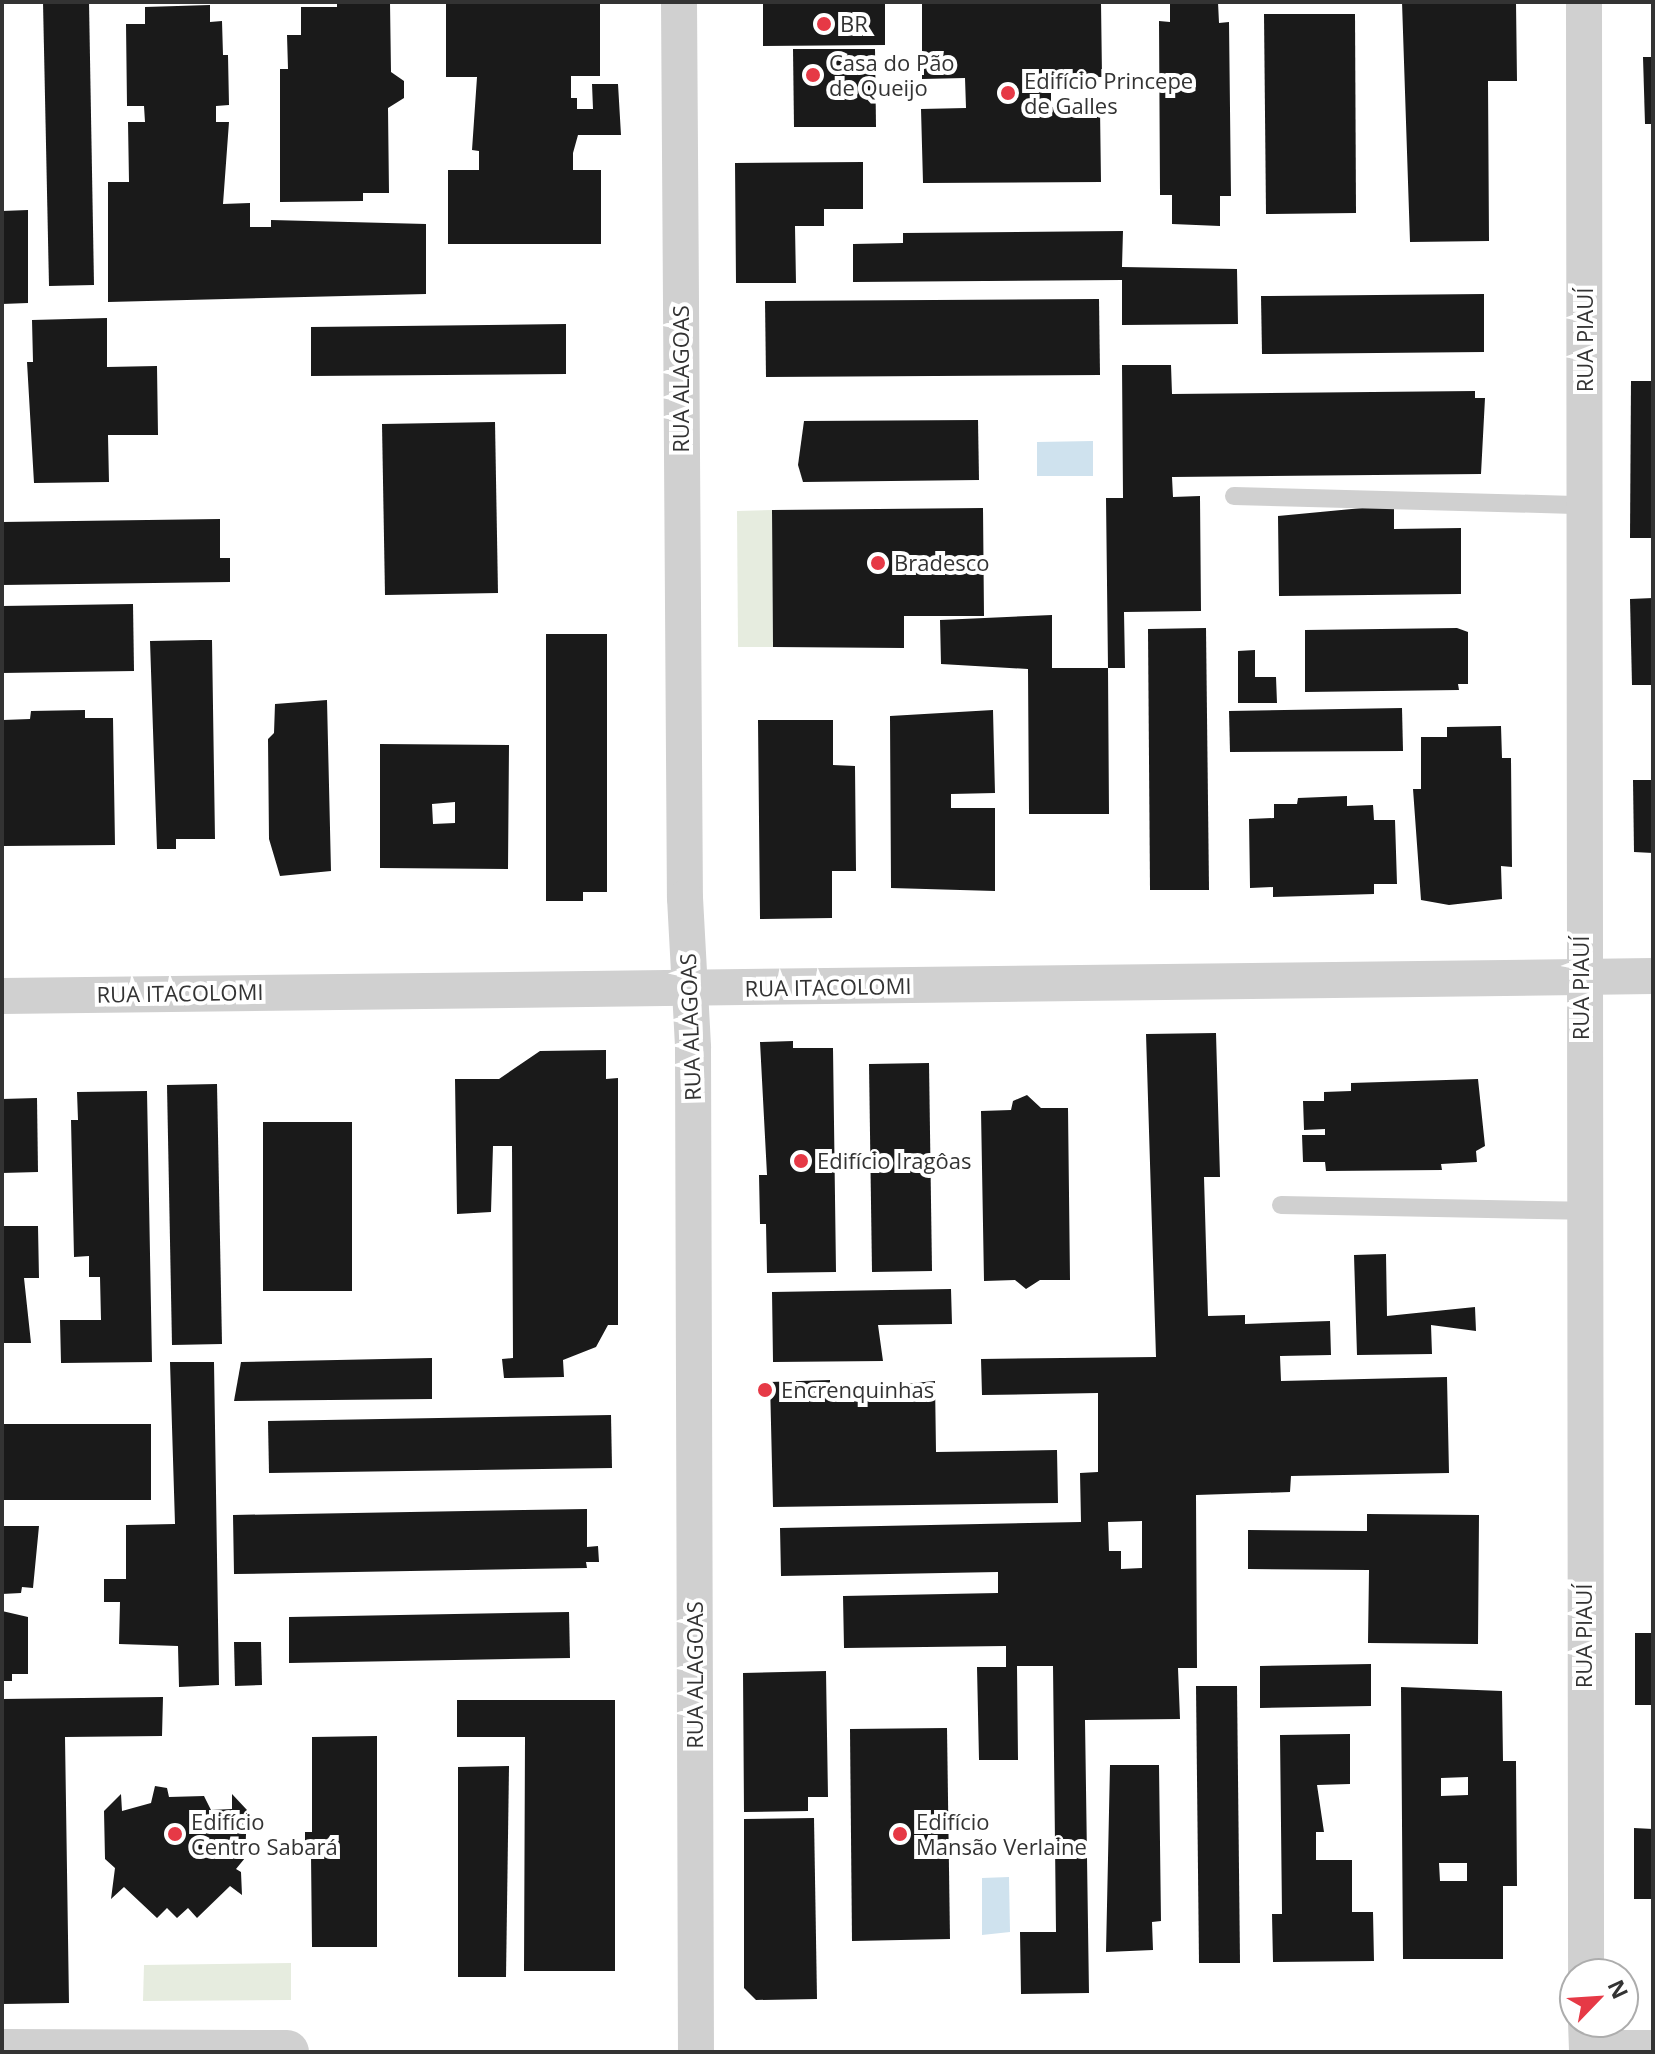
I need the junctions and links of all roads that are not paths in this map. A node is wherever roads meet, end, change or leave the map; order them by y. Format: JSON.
{"nodes":[{"id":1,"x":679,"y":2,"type":"edge"},
{"id":2,"x":1584,"y":2,"type":"edge"},
{"id":3,"x":1234,"y":496,"type":"dead end"},
{"id":4,"x":1583,"y":505,"type":"junction"},
{"id":5,"x":1653,"y":976,"type":"edge"},
{"id":6,"x":1581,"y":977,"type":"junction"},
{"id":7,"x":688,"y":988,"type":"junction"},
{"id":8,"x":2,"y":996,"type":"edge"},
{"id":9,"x":1281,"y":1205,"type":"dead end"},
{"id":10,"x":1582,"y":1211,"type":"junction"},
{"id":11,"x":1586,"y":1958,"type":"edge"},
{"id":12,"x":2,"y":2051,"type":"edge"},
{"id":13,"x":287,"y":2052,"type":"edge"},
{"id":14,"x":696,"y":2052,"type":"edge"},
{"id":15,"x":1620,"y":2052,"type":"edge"},
{"id":16,"x":1653,"y":2052,"type":"edge"}],
"edges":[{"from":1,"to":7,"type":"street","name":"RUA ALAGOAS"},
{"from":2,"to":4,"type":"street","name":"RUA PIAUÍ"},
{"from":3,"to":4,"type":"lane"},
{"from":4,"to":6,"type":"street","name":"RUA PIAUÍ"},
{"from":5,"to":6,"type":"street","name":"RUA ITACOLOMI"},
{"from":6,"to":7,"type":"street","name":"RUA ITACOLOMI"},
{"from":6,"to":10,"type":"street","name":"RUA PIAUÍ"},
{"from":7,"to":8,"type":"street","name":"RUA ITACOLOMI"},
{"from":7,"to":14,"type":"street","name":"RUA ALAGOAS"},
{"from":9,"to":10,"type":"lane"},
{"from":10,"to":11,"type":"street","name":"RUA PIAUÍ"},
{"from":12,"to":13,"type":"street"},
{"from":15,"to":16,"type":"street"}]}
